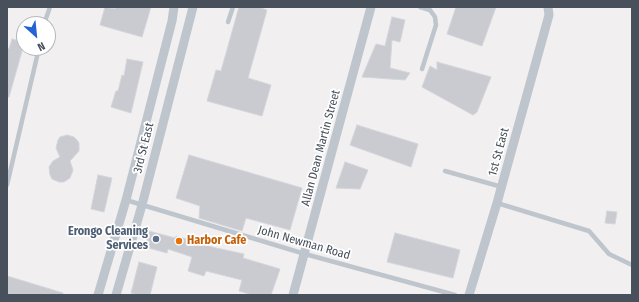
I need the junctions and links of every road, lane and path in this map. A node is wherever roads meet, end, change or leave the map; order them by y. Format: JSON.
{"nodes":[{"id":1,"x":174,"y":7,"type":"edge"},
{"id":2,"x":193,"y":7,"type":"edge"},
{"id":3,"x":233,"y":7,"type":"edge"},
{"id":4,"x":371,"y":7,"type":"edge"},
{"id":5,"x":420,"y":7,"type":"edge"},
{"id":6,"x":548,"y":11,"type":"edge"},
{"id":7,"x":228,"y":22,"type":"dead end"},
{"id":8,"x":37,"y":56,"type":"edge"},
{"id":9,"x":422,"y":69,"type":"dead end"},
{"id":10,"x":445,"y":171,"type":"dead end"},
{"id":11,"x":7,"y":185,"type":"edge"},
{"id":12,"x":502,"y":187,"type":"junction"},
{"id":13,"x":126,"y":200,"type":"junction"},
{"id":14,"x":497,"y":203,"type":"junction"},
{"id":15,"x":142,"y":205,"type":"junction"},
{"id":16,"x":305,"y":254,"type":"junction"},
{"id":17,"x":632,"y":265,"type":"edge"},
{"id":18,"x":98,"y":295,"type":"edge"},
{"id":19,"x":116,"y":295,"type":"edge"},
{"id":20,"x":293,"y":295,"type":"edge"},
{"id":21,"x":455,"y":295,"type":"edge"},
{"id":22,"x":468,"y":295,"type":"edge"}],
"edges":[{"from":1,"to":13,"type":"street","name":"3rd St East"},
{"from":2,"to":15,"type":"street","name":"3rd St East"},
{"from":3,"to":7,"type":"lane"},
{"from":4,"to":16,"type":"street","name":"Allan Dean Martin Street"},
{"from":5,"to":9,"type":"lane"},
{"from":6,"to":12,"type":"street","name":"1st St East"},
{"from":8,"to":11,"type":"lane"},
{"from":10,"to":12,"type":"lane"},
{"from":12,"to":14,"type":"street","name":"1st St East"},
{"from":13,"to":15,"type":"lane","name":"John Newman Road"},
{"from":13,"to":18,"type":"street","name":"3rd St East"},
{"from":14,"to":17,"type":"lane"},
{"from":14,"to":22,"type":"street","name":"1st St East"},
{"from":15,"to":16,"type":"lane","name":"John Newman Road"},
{"from":15,"to":19,"type":"street","name":"3rd St East"},
{"from":16,"to":20,"type":"street","name":"Allan Dean Martin Street"},
{"from":16,"to":21,"type":"lane","name":"John Newman Road"}]}
